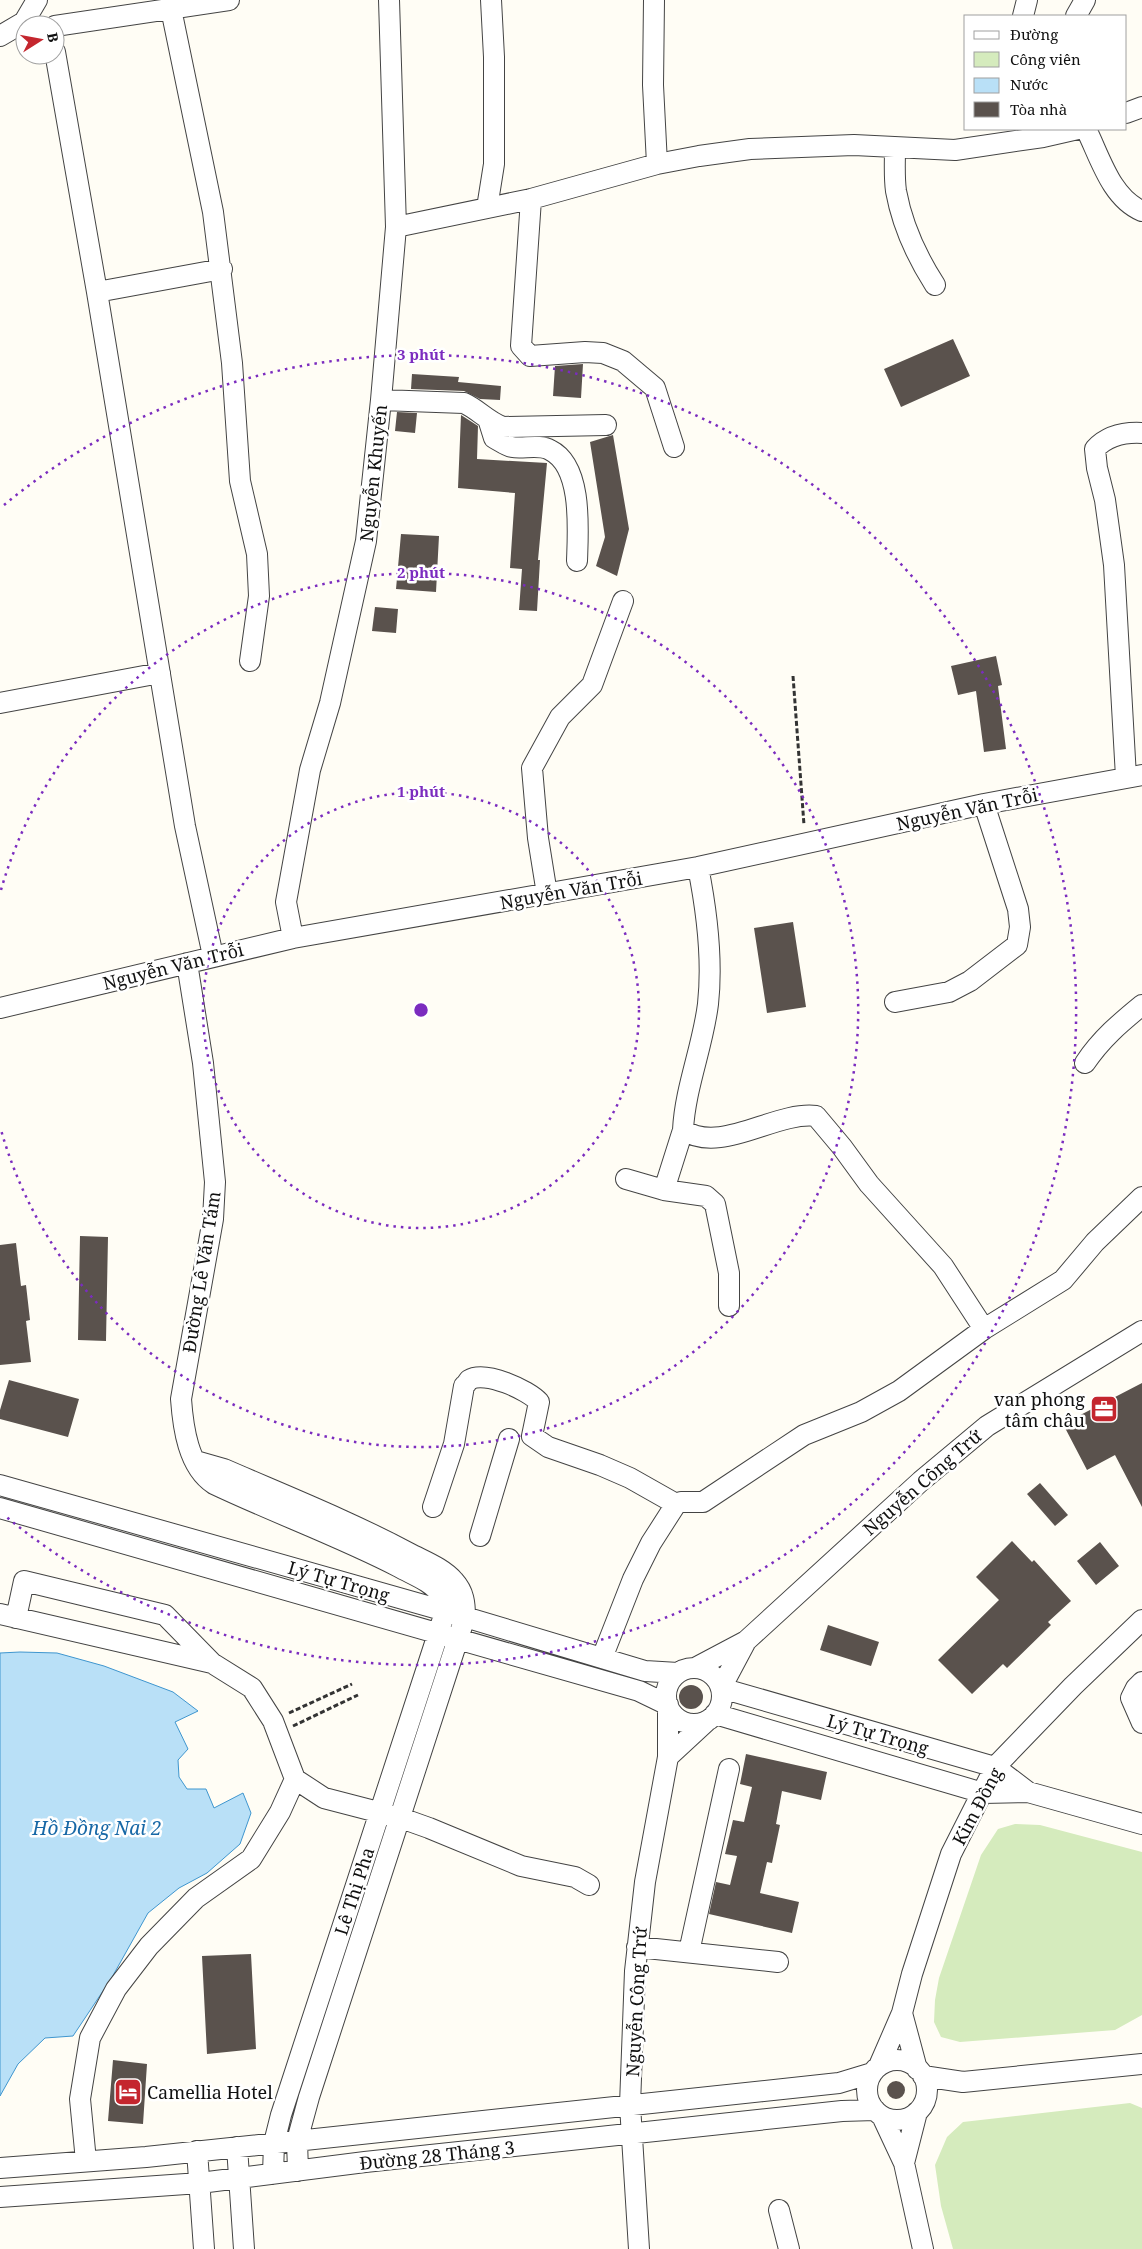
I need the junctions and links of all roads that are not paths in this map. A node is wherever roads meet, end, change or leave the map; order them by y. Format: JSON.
{"nodes":[{"id":1,"x":37,"y":0,"type":"edge"},
{"id":2,"x":229,"y":0,"type":"edge"},
{"id":3,"x":389,"y":0,"type":"edge"},
{"id":4,"x":491,"y":0,"type":"edge"},
{"id":5,"x":654,"y":0,"type":"edge"},
{"id":6,"x":1027,"y":0,"type":"edge"},
{"id":7,"x":1085,"y":0,"type":"edge"},
{"id":8,"x":171,"y":9,"type":"junction"},
{"id":9,"x":1023,"y":15,"type":"edge"},
{"id":10,"x":1077,"y":15,"type":"edge"},
{"id":11,"x":65,"y":25,"type":"edge"},
{"id":12,"x":0,"y":36,"type":"edge"},
{"id":13,"x":57,"y":65,"type":"edge"},
{"id":14,"x":1142,"y":107,"type":"edge"},
{"id":15,"x":1127,"y":113,"type":"edge"},
{"id":16,"x":1070,"y":130,"type":"edge"},
{"id":17,"x":1086,"y":130,"type":"edge"},
{"id":18,"x":1044,"y":133,"type":"edge"},
{"id":19,"x":995,"y":137,"type":"edge"},
{"id":20,"x":895,"y":148,"type":"junction"},
{"id":21,"x":657,"y":164,"type":"junction"},
{"id":22,"x":531,"y":199,"type":"junction"},
{"id":23,"x":487,"y":208,"type":"junction"},
{"id":24,"x":1142,"y":211,"type":"edge"},
{"id":25,"x":396,"y":227,"type":"junction"},
{"id":26,"x":222,"y":269,"type":"junction"},
{"id":27,"x":934,"y":285,"type":"dead end"},
{"id":28,"x":97,"y":292,"type":"junction"},
{"id":29,"x":381,"y":400,"type":"junction"},
{"id":30,"x":489,"y":422,"type":"junction"},
{"id":31,"x":606,"y":425,"type":"dead end"},
{"id":32,"x":1142,"y":433,"type":"edge"},
{"id":33,"x":674,"y":447,"type":"dead end"},
{"id":34,"x":577,"y":560,"type":"dead end"},
{"id":35,"x":623,"y":601,"type":"dead end"},
{"id":36,"x":250,"y":661,"type":"dead end"},
{"id":37,"x":160,"y":673,"type":"junction"},
{"id":38,"x":0,"y":703,"type":"edge"},
{"id":39,"x":1134,"y":776,"type":"edge"},
{"id":40,"x":984,"y":804,"type":"junction"},
{"id":41,"x":698,"y":868,"type":"junction"},
{"id":42,"x":547,"y":894,"type":"junction"},
{"id":43,"x":294,"y":938,"type":"junction"},
{"id":44,"x":213,"y":956,"type":"junction"},
{"id":45,"x":187,"y":962,"type":"junction"},
{"id":46,"x":895,"y":1002,"type":"dead end"},
{"id":47,"x":1142,"y":1005,"type":"edge"},
{"id":48,"x":0,"y":1008,"type":"edge"},
{"id":49,"x":1085,"y":1063,"type":"dead end"},
{"id":50,"x":683,"y":1130,"type":"junction"},
{"id":51,"x":626,"y":1179,"type":"dead end"},
{"id":52,"x":664,"y":1190,"type":"junction"},
{"id":53,"x":1142,"y":1198,"type":"edge"},
{"id":54,"x":729,"y":1306,"type":"dead end"},
{"id":55,"x":984,"y":1329,"type":"junction"},
{"id":56,"x":1142,"y":1331,"type":"edge"},
{"id":57,"x":509,"y":1439,"type":"dead end"},
{"id":58,"x":196,"y":1461,"type":"junction"},
{"id":59,"x":0,"y":1485,"type":"edge"},
{"id":60,"x":676,"y":1504,"type":"junction"},
{"id":61,"x":433,"y":1506,"type":"dead end"},
{"id":62,"x":0,"y":1508,"type":"edge"},
{"id":63,"x":480,"y":1536,"type":"dead end"},
{"id":64,"x":445,"y":1611,"type":"junction"},
{"id":65,"x":8,"y":1616,"type":"edge"},
{"id":66,"x":466,"y":1617,"type":"junction"},
{"id":67,"x":1142,"y":1620,"type":"edge"},
{"id":68,"x":438,"y":1634,"type":"junction"},
{"id":69,"x":458,"y":1639,"type":"junction"},
{"id":70,"x":746,"y":1641,"type":"junction"},
{"id":71,"x":602,"y":1658,"type":"junction"},
{"id":72,"x":212,"y":1663,"type":"junction"},
{"id":73,"x":686,"y":1671,"type":"junction"},
{"id":74,"x":1142,"y":1682,"type":"edge"},
{"id":75,"x":721,"y":1688,"type":"junction"},
{"id":76,"x":668,"y":1705,"type":"junction"},
{"id":77,"x":711,"y":1717,"type":"junction"},
{"id":78,"x":1142,"y":1723,"type":"edge"},
{"id":79,"x":668,"y":1757,"type":"junction"},
{"id":80,"x":995,"y":1767,"type":"junction"},
{"id":81,"x":729,"y":1769,"type":"dead end"},
{"id":82,"x":295,"y":1779,"type":"junction"},
{"id":83,"x":983,"y":1792,"type":"junction"},
{"id":84,"x":1028,"y":1792,"type":"junction"},
{"id":85,"x":380,"y":1814,"type":"junction"},
{"id":86,"x":401,"y":1818,"type":"junction"},
{"id":87,"x":1142,"y":1824,"type":"edge"},
{"id":88,"x":589,"y":1885,"type":"dead end"},
{"id":89,"x":637,"y":1947,"type":"junction"},
{"id":90,"x":689,"y":1952,"type":"junction"},
{"id":91,"x":778,"y":1962,"type":"dead end"},
{"id":92,"x":902,"y":2013,"type":"junction"},
{"id":93,"x":1142,"y":2064,"type":"edge"},
{"id":94,"x":875,"y":2069,"type":"junction"},
{"id":95,"x":921,"y":2088,"type":"junction"},
{"id":96,"x":630,"y":2105,"type":"junction"},
{"id":97,"x":878,"y":2113,"type":"junction"},
{"id":98,"x":631,"y":2134,"type":"junction"},
{"id":99,"x":297,"y":2141,"type":"junction"},
{"id":100,"x":274,"y":2143,"type":"junction"},
{"id":101,"x":237,"y":2147,"type":"junction"},
{"id":102,"x":197,"y":2151,"type":"junction"},
{"id":103,"x":86,"y":2161,"type":"junction"},
{"id":104,"x":904,"y":2163,"type":"junction"},
{"id":105,"x":0,"y":2168,"type":"edge"},
{"id":106,"x":298,"y":2171,"type":"junction"},
{"id":107,"x":274,"y":2174,"type":"junction"},
{"id":108,"x":240,"y":2178,"type":"junction"},
{"id":109,"x":200,"y":2183,"type":"junction"},
{"id":110,"x":0,"y":2198,"type":"edge"},
{"id":111,"x":779,"y":2210,"type":"dead end"},
{"id":112,"x":204,"y":2249,"type":"edge"},
{"id":113,"x":244,"y":2249,"type":"edge"},
{"id":114,"x":639,"y":2249,"type":"edge"},
{"id":115,"x":790,"y":2249,"type":"edge"},
{"id":116,"x":923,"y":2249,"type":"edge"}],
"edges":[{"from":1,"to":12,"type":"street"},
{"from":2,"to":8,"type":"street"},
{"from":3,"to":25,"type":"street","name":"Nguyễn Khuyến"},
{"from":4,"to":23,"type":"street"},
{"from":5,"to":21,"type":"street"},
{"from":6,"to":9,"type":"street"},
{"from":7,"to":10,"type":"street"},
{"from":8,"to":11,"type":"street"},
{"from":8,"to":26,"type":"street"},
{"from":13,"to":28,"type":"street"},
{"from":14,"to":15,"type":"street"},
{"from":16,"to":18,"type":"street"},
{"from":17,"to":24,"type":"street"},
{"from":18,"to":19,"type":"street"},
{"from":19,"to":20,"type":"street"},
{"from":20,"to":21,"type":"street"},
{"from":20,"to":27,"type":"street"},
{"from":21,"to":22,"type":"street"},
{"from":22,"to":23,"type":"street"},
{"from":22,"to":33,"type":"street"},
{"from":23,"to":25,"type":"street"},
{"from":25,"to":29,"type":"street","name":"Nguyễn Khuyến"},
{"from":26,"to":28,"type":"street"},
{"from":26,"to":36,"type":"street"},
{"from":28,"to":37,"type":"street"},
{"from":29,"to":30,"type":"street"},
{"from":29,"to":43,"type":"street","name":"Nguyễn Khuyến"},
{"from":30,"to":31,"type":"street"},
{"from":30,"to":34,"type":"street"},
{"from":32,"to":39,"type":"street"},
{"from":35,"to":42,"type":"street"},
{"from":37,"to":38,"type":"street"},
{"from":37,"to":44,"type":"street"},
{"from":39,"to":40,"type":"street","name":"Nguyễn Văn Trỗi"},
{"from":40,"to":41,"type":"street","name":"Nguyễn Văn Trỗi"},
{"from":40,"to":46,"type":"street"},
{"from":41,"to":42,"type":"street","name":"Nguyễn Văn Trỗi"},
{"from":41,"to":50,"type":"street"},
{"from":42,"to":43,"type":"street","name":"Nguyễn Văn Trỗi"},
{"from":43,"to":44,"type":"street","name":"Nguyễn Văn Trỗi"},
{"from":44,"to":45,"type":"street","name":"Nguyễn Văn Trỗi"},
{"from":45,"to":48,"type":"street","name":"Nguyễn Văn Trỗi"},
{"from":45,"to":58,"type":"street","name":"Đường Lê Văn Tám"},
{"from":47,"to":49,"type":"street"},
{"from":50,"to":52,"type":"street"},
{"from":50,"to":55,"type":"street"},
{"from":51,"to":52,"type":"street"},
{"from":52,"to":54,"type":"street"},
{"from":53,"to":55,"type":"street"},
{"from":55,"to":60,"type":"street"},
{"from":56,"to":70,"type":"street","name":"Nguyễn Công Trứ"},
{"from":57,"to":63,"type":"street"},
{"from":58,"to":64,"type":"street","name":"Đường Lê Văn Tám"},
{"from":58,"to":66,"type":"street"},
{"from":59,"to":64,"type":"street","name":"Lý Tự Trọng"},
{"from":60,"to":61,"type":"street"},
{"from":60,"to":71,"type":"street"},
{"from":62,"to":68,"type":"street","name":"Lý Tự Trọng"},
{"from":64,"to":66,"type":"street","name":"Lý Tự Trọng"},
{"from":64,"to":68,"type":"street","name":"Lê Thị Pha"},
{"from":65,"to":72,"type":"street"},
{"from":65,"to":72,"type":"street"},
{"from":66,"to":69,"type":"street"},
{"from":66,"to":71,"type":"street","name":"Lý Tự Trọng"},
{"from":67,"to":80,"type":"street","name":"Kim Đồng"},
{"from":68,"to":69,"type":"street","name":"Lý Tự Trọng"},
{"from":68,"to":85,"type":"street","name":"Lê Thị Pha"},
{"from":69,"to":76,"type":"street","name":"Lý Tự Trọng"},
{"from":69,"to":86,"type":"street"},
{"from":70,"to":73,"type":"street","name":"Nguyễn Công Trứ"},
{"from":70,"to":75,"type":"street","name":"Nguyễn Công Trứ"},
{"from":71,"to":73,"type":"street","name":"Lý Tự Trọng"},
{"from":72,"to":82,"type":"street"},
{"from":73,"to":75,"type":"street"},
{"from":73,"to":76,"type":"street"},
{"from":74,"to":78,"type":"street"},
{"from":75,"to":77,"type":"street"},
{"from":75,"to":80,"type":"street","name":"Lý Tự Trọng"},
{"from":76,"to":77,"type":"street"},
{"from":76,"to":79,"type":"street","name":"Nguyễn Công Trứ"},
{"from":77,"to":79,"type":"street"},
{"from":77,"to":83,"type":"street","name":"Lý Tự Trọng"},
{"from":79,"to":89,"type":"street","name":"Nguyễn Công Trứ"},
{"from":80,"to":83,"type":"street","name":"Kim Đồng"},
{"from":80,"to":84,"type":"street","name":"Lý Tự Trọng"},
{"from":81,"to":90,"type":"street"},
{"from":82,"to":85,"type":"street"},
{"from":82,"to":103,"type":"street"},
{"from":83,"to":84,"type":"street","name":"Lý Tự Trọng"},
{"from":83,"to":92,"type":"street","name":"Kim Đồng"},
{"from":84,"to":87,"type":"street","name":"Lý Tự Trọng"},
{"from":85,"to":86,"type":"street"},
{"from":85,"to":100,"type":"street","name":"Lê Thị Pha"},
{"from":86,"to":88,"type":"street"},
{"from":86,"to":99,"type":"street"},
{"from":89,"to":90,"type":"street"},
{"from":89,"to":96,"type":"street","name":"Nguyễn Công Trứ"},
{"from":90,"to":91,"type":"street"},
{"from":92,"to":94,"type":"street","name":"Kim Đồng"},
{"from":92,"to":95,"type":"street"},
{"from":93,"to":95,"type":"street"},
{"from":94,"to":95,"type":"street"},
{"from":94,"to":96,"type":"street","name":"Đường 28 Tháng 3"},
{"from":94,"to":97,"type":"street"},
{"from":95,"to":97,"type":"street"},
{"from":95,"to":104,"type":"street"},
{"from":96,"to":98,"type":"street","name":"Nguyễn Công Trứ"},
{"from":96,"to":99,"type":"street","name":"Đường 28 Tháng 3"},
{"from":97,"to":98,"type":"street","name":"Đường 28 Tháng 3"},
{"from":97,"to":104,"type":"street"},
{"from":98,"to":106,"type":"street","name":"Đường 28 Tháng 3"},
{"from":98,"to":114,"type":"street","name":"Nguyễn Công Trứ"},
{"from":99,"to":100,"type":"street","name":"Đường 28 Tháng 3"},
{"from":99,"to":106,"type":"street"},
{"from":100,"to":101,"type":"street","name":"Đường 28 Tháng 3"},
{"from":100,"to":107,"type":"street","name":"Lê Thị Pha"},
{"from":101,"to":102,"type":"street","name":"Đường 28 Tháng 3"},
{"from":101,"to":108,"type":"street"},
{"from":102,"to":103,"type":"street","name":"Đường 28 Tháng 3"},
{"from":102,"to":109,"type":"street"},
{"from":103,"to":105,"type":"street","name":"Đường 28 Tháng 3"},
{"from":104,"to":116,"type":"street"},
{"from":106,"to":107,"type":"street","name":"Đường 28 Tháng 3"},
{"from":107,"to":108,"type":"street","name":"Đường 28 Tháng 3"},
{"from":108,"to":109,"type":"street","name":"Đường 28 Tháng 3"},
{"from":108,"to":113,"type":"street"},
{"from":109,"to":110,"type":"street","name":"Đường 28 Tháng 3"},
{"from":109,"to":112,"type":"street"},
{"from":111,"to":115,"type":"street"}]}
